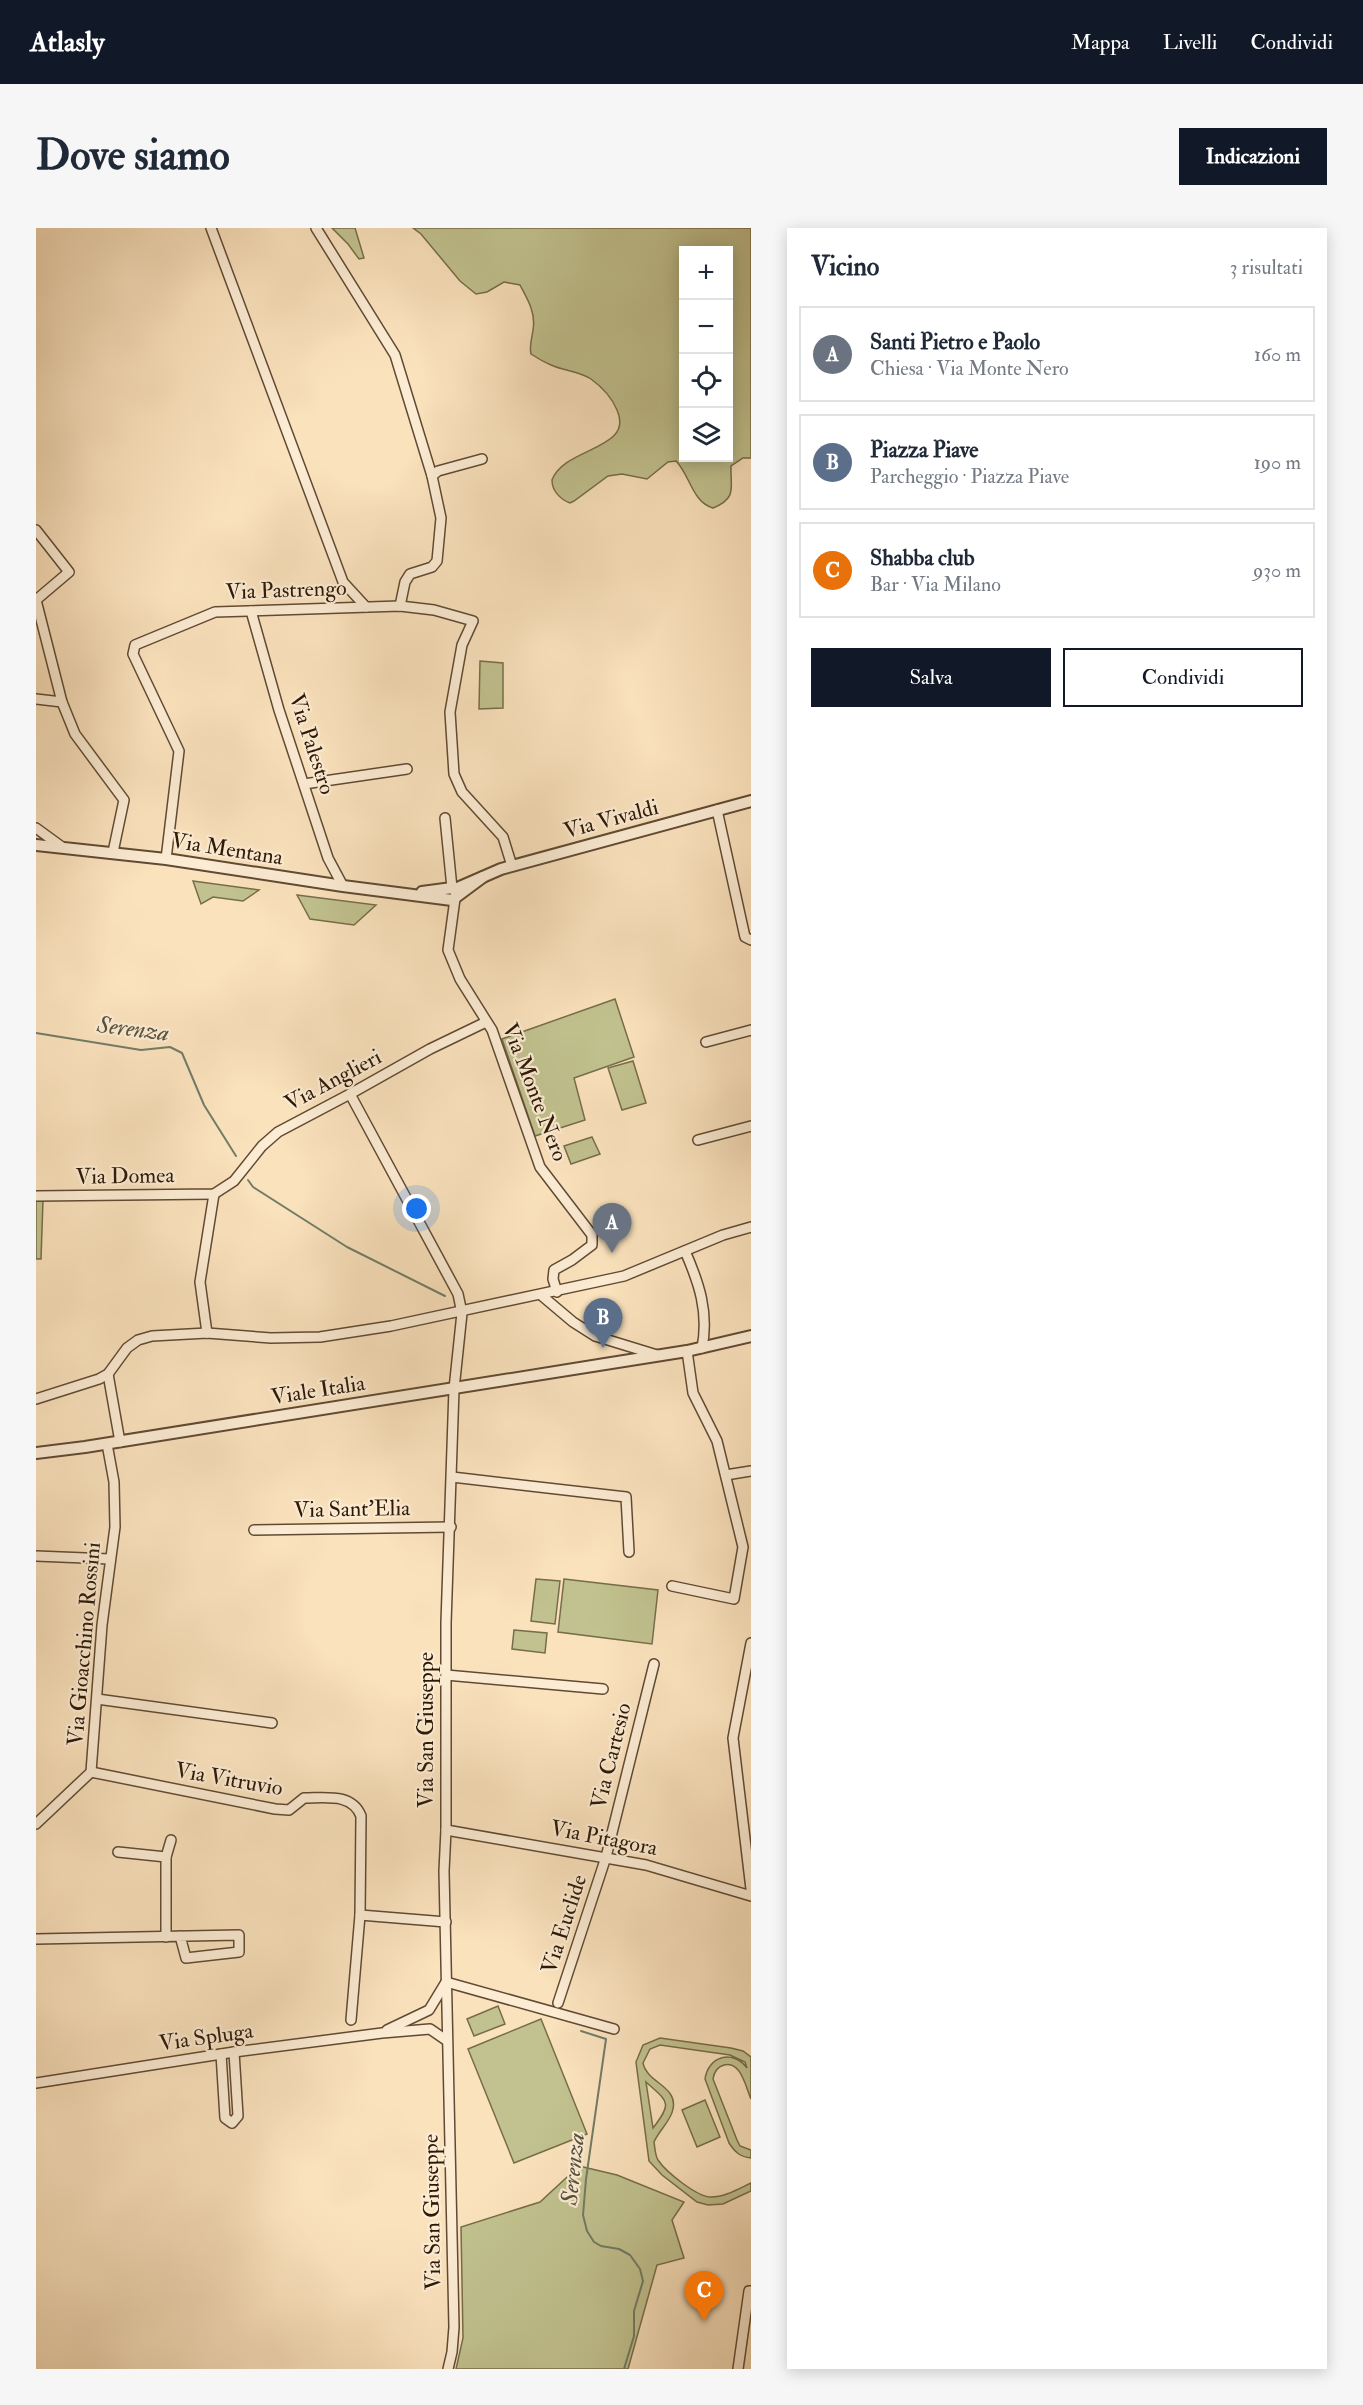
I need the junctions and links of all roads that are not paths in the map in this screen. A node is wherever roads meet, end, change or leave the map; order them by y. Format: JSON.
{"nodes":[{"id":1,"x":211,"y":228,"type":"edge"},
{"id":2,"x":316,"y":228,"type":"edge"},
{"id":3,"x":482,"y":459,"type":"dead end"},
{"id":4,"x":432,"y":476,"type":"junction"},
{"id":5,"x":36,"y":530,"type":"edge"},
{"id":6,"x":400,"y":606,"type":"junction"},
{"id":7,"x":366,"y":607,"type":"junction"},
{"id":8,"x":251,"y":611,"type":"junction"},
{"id":9,"x":36,"y":699,"type":"edge"},
{"id":10,"x":62,"y":702,"type":"junction"},
{"id":11,"x":407,"y":768,"type":"dead end"},
{"id":12,"x":304,"y":784,"type":"junction"},
{"id":13,"x":751,"y":801,"type":"edge"},
{"id":14,"x":717,"y":810,"type":"junction"},
{"id":15,"x":445,"y":818,"type":"dead end"},
{"id":16,"x":36,"y":828,"type":"edge"},
{"id":17,"x":36,"y":845,"type":"edge"},
{"id":18,"x":62,"y":847,"type":"junction"},
{"id":19,"x":113,"y":852,"type":"junction"},
{"id":20,"x":166,"y":859,"type":"junction"},
{"id":21,"x":512,"y":866,"type":"junction"},
{"id":22,"x":343,"y":886,"type":"junction"},
{"id":23,"x":452,"y":894,"type":"junction"},
{"id":24,"x":751,"y":940,"type":"edge"},
{"id":25,"x":486,"y":1022,"type":"junction"},
{"id":26,"x":751,"y":1030,"type":"edge"},
{"id":27,"x":706,"y":1042,"type":"dead end"},
{"id":28,"x":350,"y":1094,"type":"junction"},
{"id":29,"x":751,"y":1126,"type":"edge"},
{"id":30,"x":698,"y":1140,"type":"dead end"},
{"id":31,"x":214,"y":1194,"type":"junction"},
{"id":32,"x":36,"y":1196,"type":"edge"},
{"id":33,"x":751,"y":1227,"type":"edge"},
{"id":34,"x":685,"y":1251,"type":"junction"},
{"id":35,"x":557,"y":1292,"type":"junction"},
{"id":36,"x":541,"y":1295,"type":"junction"},
{"id":37,"x":462,"y":1312,"type":"junction"},
{"id":38,"x":207,"y":1333,"type":"junction"},
{"id":39,"x":751,"y":1336,"type":"edge"},
{"id":40,"x":702,"y":1348,"type":"junction"},
{"id":41,"x":687,"y":1351,"type":"junction"},
{"id":42,"x":657,"y":1356,"type":"junction"},
{"id":43,"x":108,"y":1374,"type":"junction"},
{"id":44,"x":454,"y":1389,"type":"junction"},
{"id":45,"x":36,"y":1399,"type":"edge"},
{"id":46,"x":120,"y":1442,"type":"junction"},
{"id":47,"x":107,"y":1444,"type":"junction"},
{"id":48,"x":36,"y":1453,"type":"edge"},
{"id":49,"x":751,"y":1471,"type":"edge"},
{"id":50,"x":726,"y":1475,"type":"junction"},
{"id":51,"x":452,"y":1478,"type":"junction"},
{"id":52,"x":451,"y":1527,"type":"junction"},
{"id":53,"x":254,"y":1530,"type":"dead end"},
{"id":54,"x":629,"y":1552,"type":"dead end"},
{"id":55,"x":36,"y":1556,"type":"edge"},
{"id":56,"x":110,"y":1559,"type":"junction"},
{"id":57,"x":672,"y":1586,"type":"dead end"},
{"id":58,"x":751,"y":1643,"type":"edge"},
{"id":59,"x":654,"y":1664,"type":"dead end"},
{"id":60,"x":446,"y":1675,"type":"junction"},
{"id":61,"x":603,"y":1689,"type":"dead end"},
{"id":62,"x":97,"y":1699,"type":"junction"},
{"id":63,"x":272,"y":1723,"type":"dead end"},
{"id":64,"x":91,"y":1772,"type":"junction"},
{"id":65,"x":36,"y":1824,"type":"edge"},
{"id":66,"x":446,"y":1830,"type":"junction"},
{"id":67,"x":171,"y":1840,"type":"dead end"},
{"id":68,"x":118,"y":1852,"type":"dead end"},
{"id":69,"x":166,"y":1857,"type":"junction"},
{"id":70,"x":606,"y":1857,"type":"junction"},
{"id":71,"x":751,"y":1889,"type":"edge"},
{"id":72,"x":751,"y":1896,"type":"edge"},
{"id":73,"x":360,"y":1915,"type":"junction"},
{"id":74,"x":446,"y":1922,"type":"junction"},
{"id":75,"x":180,"y":1936,"type":"junction"},
{"id":76,"x":166,"y":1937,"type":"junction"},
{"id":77,"x":36,"y":1939,"type":"edge"},
{"id":78,"x":446,"y":1982,"type":"junction"},
{"id":79,"x":558,"y":2003,"type":"dead end"},
{"id":80,"x":429,"y":2010,"type":"junction"},
{"id":81,"x":448,"y":2017,"type":"junction"},
{"id":82,"x":351,"y":2020,"type":"dead end"},
{"id":83,"x":614,"y":2029,"type":"dead end"},
{"id":84,"x":382,"y":2033,"type":"junction"},
{"id":85,"x":446,"y":2040,"type":"junction"},
{"id":86,"x":234,"y":2052,"type":"junction"},
{"id":87,"x":220,"y":2054,"type":"junction"},
{"id":88,"x":36,"y":2083,"type":"edge"},
{"id":89,"x":751,"y":2291,"type":"edge"},
{"id":90,"x":448,"y":2369,"type":"edge"},
{"id":91,"x":738,"y":2369,"type":"edge"}],
"edges":[{"from":1,"to":7,"type":"street","name":"Via Pastrengo"},
{"from":2,"to":4,"type":"street"},
{"from":3,"to":4,"type":"street"},
{"from":4,"to":6,"type":"street"},
{"from":5,"to":10,"type":"street"},
{"from":6,"to":7,"type":"street"},
{"from":6,"to":21,"type":"street"},
{"from":7,"to":8,"type":"street","name":"Via Pastrengo"},
{"from":8,"to":12,"type":"street","name":"Via Palestro"},
{"from":8,"to":20,"type":"street","name":"Via Pastrengo"},
{"from":9,"to":10,"type":"street"},
{"from":10,"to":19,"type":"street"},
{"from":11,"to":12,"type":"street"},
{"from":12,"to":22,"type":"street","name":"Via Palestro"},
{"from":13,"to":14,"type":"street","name":"Via Vivaldi"},
{"from":14,"to":21,"type":"street","name":"Via Vivaldi"},
{"from":14,"to":24,"type":"street"},
{"from":15,"to":23,"type":"street","name":"Via Monte Nero"},
{"from":16,"to":18,"type":"street"},
{"from":17,"to":18,"type":"street","name":"Via Mentana"},
{"from":18,"to":19,"type":"street","name":"Via Mentana"},
{"from":19,"to":20,"type":"street","name":"Via Mentana"},
{"from":20,"to":22,"type":"street","name":"Via Mentana"},
{"from":21,"to":23,"type":"street","name":"Via Vivaldi"},
{"from":22,"to":23,"type":"street","name":"Via Mentana"},
{"from":23,"to":25,"type":"street","name":"Via Monte Nero"},
{"from":25,"to":28,"type":"street","name":"Via Anglieri"},
{"from":25,"to":35,"type":"street","name":"Via Monte Nero"},
{"from":26,"to":27,"type":"street"},
{"from":28,"to":31,"type":"street","name":"Via Anglieri"},
{"from":28,"to":37,"type":"street"},
{"from":29,"to":30,"type":"street"},
{"from":31,"to":32,"type":"street","name":"Via Domea"},
{"from":31,"to":38,"type":"street"},
{"from":33,"to":34,"type":"street"},
{"from":34,"to":35,"type":"street"},
{"from":34,"to":40,"type":"street"},
{"from":35,"to":36,"type":"street"},
{"from":36,"to":37,"type":"street"},
{"from":36,"to":42,"type":"street"},
{"from":37,"to":38,"type":"street"},
{"from":37,"to":44,"type":"street","name":"Via San Giuseppe"},
{"from":38,"to":43,"type":"street"},
{"from":39,"to":40,"type":"street","name":"Viale Italia"},
{"from":40,"to":41,"type":"street","name":"Viale Italia"},
{"from":41,"to":42,"type":"street","name":"Viale Italia"},
{"from":41,"to":50,"type":"street"},
{"from":42,"to":44,"type":"street","name":"Viale Italia"},
{"from":43,"to":45,"type":"street"},
{"from":43,"to":46,"type":"street"},
{"from":44,"to":46,"type":"street","name":"Viale Italia"},
{"from":44,"to":51,"type":"street","name":"Via San Giuseppe"},
{"from":46,"to":47,"type":"street","name":"Viale Italia"},
{"from":47,"to":48,"type":"street","name":"Viale Italia"},
{"from":47,"to":56,"type":"street","name":"Via Gioacchino Rossini"},
{"from":49,"to":50,"type":"street"},
{"from":50,"to":57,"type":"street"},
{"from":51,"to":52,"type":"street","name":"Via San Giuseppe"},
{"from":51,"to":54,"type":"street"},
{"from":52,"to":53,"type":"street","name":"Via Sant'Elia"},
{"from":52,"to":60,"type":"street","name":"Via San Giuseppe"},
{"from":55,"to":56,"type":"street"},
{"from":56,"to":62,"type":"street","name":"Via Gioacchino Rossini"},
{"from":58,"to":71,"type":"street"},
{"from":59,"to":70,"type":"street","name":"Via Cartesio"},
{"from":60,"to":61,"type":"street"},
{"from":60,"to":66,"type":"street","name":"Via San Giuseppe"},
{"from":62,"to":63,"type":"street"},
{"from":62,"to":64,"type":"street","name":"Via Gioacchino Rossini"},
{"from":64,"to":65,"type":"street","name":"Via Gioacchino Rossini"},
{"from":64,"to":73,"type":"street","name":"Via Vitruvio"},
{"from":66,"to":70,"type":"street","name":"Via Pitagora"},
{"from":66,"to":74,"type":"street","name":"Via San Giuseppe"},
{"from":67,"to":69,"type":"street"},
{"from":68,"to":69,"type":"street"},
{"from":69,"to":76,"type":"street"},
{"from":70,"to":72,"type":"street","name":"Via Pitagora"},
{"from":70,"to":79,"type":"street","name":"Via Euclide"},
{"from":73,"to":74,"type":"street"},
{"from":73,"to":82,"type":"street","name":"Via Vitruvio"},
{"from":74,"to":78,"type":"street","name":"Via San Giuseppe"},
{"from":75,"to":75,"type":"street"},
{"from":75,"to":76,"type":"street"},
{"from":76,"to":77,"type":"street"},
{"from":78,"to":80,"type":"street"},
{"from":78,"to":81,"type":"street","name":"Via San Giuseppe"},
{"from":78,"to":83,"type":"street"},
{"from":80,"to":81,"type":"street"},
{"from":80,"to":84,"type":"street","name":"Via Spluga"},
{"from":81,"to":85,"type":"street","name":"Via San Giuseppe"},
{"from":84,"to":85,"type":"street","name":"Via Spluga"},
{"from":84,"to":86,"type":"street","name":"Via Spluga"},
{"from":85,"to":90,"type":"street","name":"Via San Giuseppe"},
{"from":86,"to":87,"type":"street","name":"Via Spluga"},
{"from":86,"to":87,"type":"street"},
{"from":87,"to":88,"type":"street","name":"Via Spluga"},
{"from":89,"to":91,"type":"street"}]}
